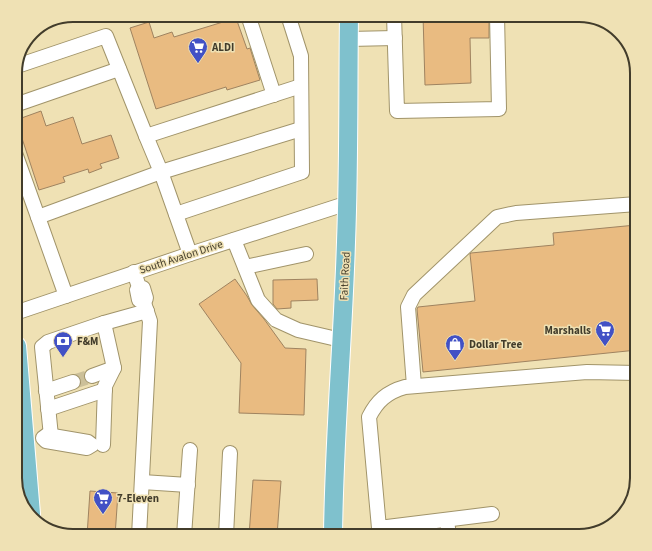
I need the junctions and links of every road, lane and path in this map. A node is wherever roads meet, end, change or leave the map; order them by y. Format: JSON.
{"nodes":[{"id":1,"x":250,"y":22,"type":"edge"},
{"id":2,"x":290,"y":22,"type":"edge"},
{"id":3,"x":349,"y":22,"type":"edge"},
{"id":4,"x":394,"y":22,"type":"edge"},
{"id":5,"x":497,"y":22,"type":"edge"},
{"id":6,"x":395,"y":38,"type":"junction"},
{"id":7,"x":349,"y":39,"type":"junction"},
{"id":8,"x":23,"y":64,"type":"edge"},
{"id":9,"x":119,"y":69,"type":"junction"},
{"id":10,"x":301,"y":86,"type":"junction"},
{"id":11,"x":274,"y":95,"type":"junction"},
{"id":12,"x":22,"y":102,"type":"edge"},
{"id":13,"x":301,"y":130,"type":"junction"},
{"id":14,"x":146,"y":136,"type":"junction"},
{"id":15,"x":22,"y":172,"type":"edge"},
{"id":16,"x":161,"y":172,"type":"junction"},
{"id":17,"x":348,"y":203,"type":"junction"},
{"id":18,"x":630,"y":205,"type":"edge"},
{"id":19,"x":176,"y":214,"type":"junction"},
{"id":20,"x":38,"y":217,"type":"junction"},
{"id":21,"x":234,"y":240,"type":"junction"},
{"id":22,"x":190,"y":254,"type":"junction"},
{"id":23,"x":306,"y":254,"type":"dead end"},
{"id":24,"x":245,"y":267,"type":"junction"},
{"id":25,"x":134,"y":272,"type":"junction"},
{"id":26,"x":66,"y":296,"type":"junction"},
{"id":27,"x":145,"y":307,"type":"junction"},
{"id":28,"x":22,"y":311,"type":"edge"},
{"id":29,"x":104,"y":323,"type":"junction"},
{"id":30,"x":341,"y":340,"type":"junction"},
{"id":31,"x":114,"y":368,"type":"junction"},
{"id":32,"x":630,"y":373,"type":"edge"},
{"id":33,"x":92,"y":376,"type":"tunnel mouth"},
{"id":34,"x":73,"y":382,"type":"tunnel mouth"},
{"id":35,"x":414,"y":386,"type":"junction"},
{"id":36,"x":105,"y":390,"type":"junction"},
{"id":37,"x":46,"y":391,"type":"junction"},
{"id":38,"x":48,"y":408,"type":"junction"},
{"id":39,"x":22,"y":414,"type":"edge"},
{"id":40,"x":24,"y":436,"type":"junction"},
{"id":41,"x":103,"y":445,"type":"dead end"},
{"id":42,"x":190,"y":450,"type":"dead end"},
{"id":43,"x":230,"y":453,"type":"dead end"},
{"id":44,"x":142,"y":482,"type":"junction"},
{"id":45,"x":188,"y":485,"type":"junction"},
{"id":46,"x":30,"y":506,"type":"edge"},
{"id":47,"x":492,"y":514,"type":"dead end"},
{"id":48,"x":447,"y":520,"type":"junction"},
{"id":49,"x":139,"y":529,"type":"edge"},
{"id":50,"x":185,"y":529,"type":"edge"},
{"id":51,"x":226,"y":529,"type":"edge"},
{"id":52,"x":333,"y":529,"type":"edge"},
{"id":53,"x":381,"y":529,"type":"edge"},
{"id":54,"x":402,"y":529,"type":"edge"},
{"id":55,"x":448,"y":529,"type":"edge"}],
"edges":[{"from":1,"to":11,"type":"street"},
{"from":2,"to":10,"type":"street"},
{"from":3,"to":7,"type":"main road","name":"Faith Road"},
{"from":4,"to":6,"type":"street"},
{"from":5,"to":6,"type":"street"},
{"from":6,"to":7,"type":"street"},
{"from":7,"to":17,"type":"main road","name":"Faith Road"},
{"from":8,"to":9,"type":"street"},
{"from":9,"to":12,"type":"street"},
{"from":9,"to":14,"type":"street"},
{"from":10,"to":11,"type":"street"},
{"from":10,"to":13,"type":"street"},
{"from":11,"to":14,"type":"street"},
{"from":13,"to":16,"type":"street"},
{"from":13,"to":19,"type":"street"},
{"from":14,"to":16,"type":"street"},
{"from":15,"to":20,"type":"street"},
{"from":16,"to":19,"type":"street"},
{"from":16,"to":20,"type":"street"},
{"from":17,"to":21,"type":"street","name":"South Avalon Drive"},
{"from":17,"to":30,"type":"main road","name":"Faith Road"},
{"from":18,"to":35,"type":"street"},
{"from":19,"to":22,"type":"street"},
{"from":20,"to":26,"type":"street"},
{"from":21,"to":22,"type":"street","name":"South Avalon Drive"},
{"from":21,"to":24,"type":"street"},
{"from":22,"to":25,"type":"street","name":"South Avalon Drive"},
{"from":23,"to":24,"type":"street"},
{"from":24,"to":30,"type":"street"},
{"from":25,"to":26,"type":"street","name":"South Avalon Drive"},
{"from":25,"to":27,"type":"street"},
{"from":26,"to":28,"type":"street","name":"South Avalon Drive"},
{"from":27,"to":29,"type":"street"},
{"from":27,"to":44,"type":"street"},
{"from":29,"to":31,"type":"street"},
{"from":29,"to":37,"type":"street"},
{"from":30,"to":52,"type":"main road","name":"Faith Road"},
{"from":31,"to":33,"type":"street"},
{"from":31,"to":36,"type":"street"},
{"from":32,"to":35,"type":"street"},
{"from":34,"to":37,"type":"street"},
{"from":35,"to":53,"type":"street"},
{"from":36,"to":38,"type":"street"},
{"from":36,"to":41,"type":"street"},
{"from":37,"to":38,"type":"street"},
{"from":38,"to":40,"type":"street"},
{"from":39,"to":40,"type":"main road"},
{"from":40,"to":46,"type":"main road"},
{"from":42,"to":45,"type":"street"},
{"from":43,"to":51,"type":"street"},
{"from":44,"to":45,"type":"street"},
{"from":44,"to":49,"type":"street"},
{"from":45,"to":50,"type":"street"},
{"from":47,"to":48,"type":"street"},
{"from":48,"to":54,"type":"street"},
{"from":48,"to":55,"type":"street"}]}
